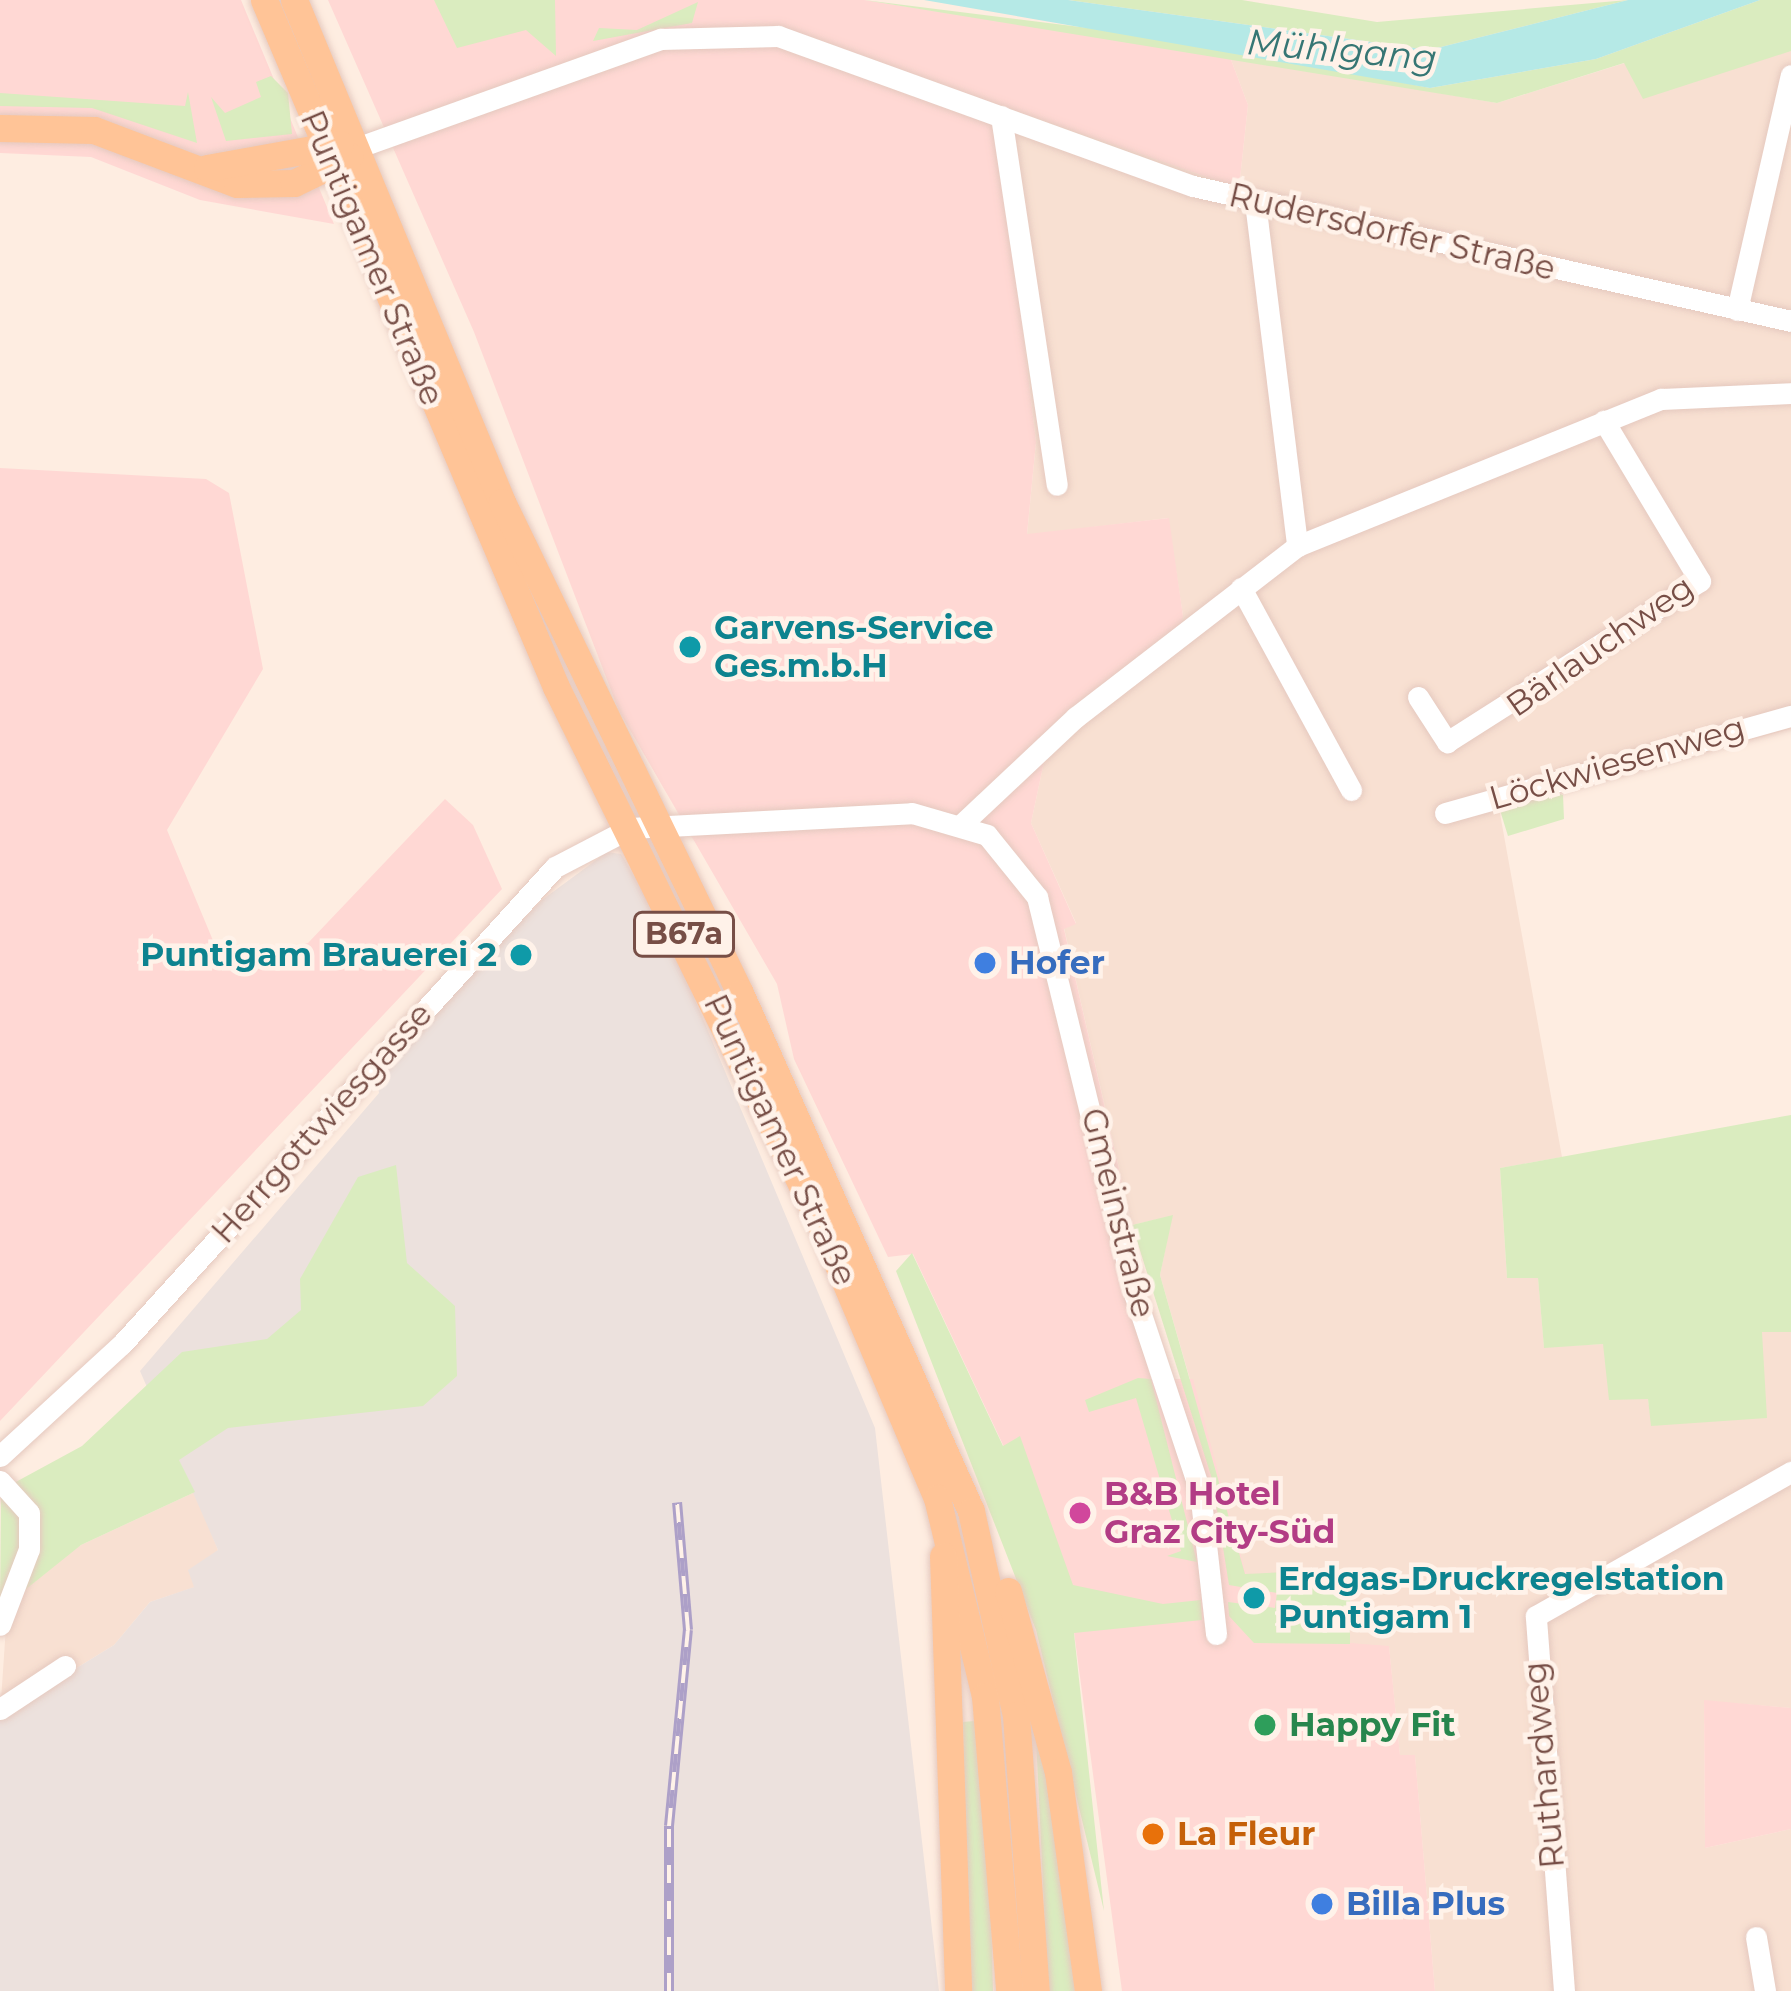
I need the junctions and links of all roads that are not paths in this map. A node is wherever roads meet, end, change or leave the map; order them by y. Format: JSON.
{"nodes":[{"id":1,"x":264,"y":0,"type":"edge"},
{"id":2,"x":294,"y":0,"type":"edge"},
{"id":3,"x":1791,"y":75,"type":"edge"},
{"id":4,"x":1001,"y":116,"type":"junction"},
{"id":5,"x":0,"y":128,"type":"edge"},
{"id":6,"x":325,"y":141,"type":"junction"},
{"id":7,"x":347,"y":159,"type":"junction"},
{"id":8,"x":207,"y":168,"type":"junction"},
{"id":9,"x":1255,"y":202,"type":"junction"},
{"id":10,"x":1737,"y":310,"type":"junction"},
{"id":11,"x":1791,"y":321,"type":"edge"},
{"id":12,"x":1791,"y":394,"type":"edge"},
{"id":13,"x":1604,"y":421,"type":"junction"},
{"id":14,"x":1057,"y":485,"type":"dead end"},
{"id":15,"x":1297,"y":546,"type":"junction"},
{"id":16,"x":1241,"y":588,"type":"junction"},
{"id":17,"x":1418,"y":698,"type":"dead end"},
{"id":18,"x":1791,"y":716,"type":"edge"},
{"id":19,"x":1352,"y":790,"type":"dead end"},
{"id":20,"x":1444,"y":813,"type":"dead end"},
{"id":21,"x":963,"y":823,"type":"junction"},
{"id":22,"x":630,"y":828,"type":"junction"},
{"id":23,"x":662,"y":829,"type":"junction"},
{"id":24,"x":0,"y":1456,"type":"edge"},
{"id":25,"x":1791,"y":1472,"type":"edge"},
{"id":26,"x":0,"y":1481,"type":"edge"},
{"id":27,"x":937,"y":1498,"type":"junction"},
{"id":28,"x":971,"y":1511,"type":"junction"},
{"id":29,"x":0,"y":1625,"type":"edge"},
{"id":30,"x":1216,"y":1634,"type":"dead end"},
{"id":31,"x":65,"y":1666,"type":"dead end"},
{"id":32,"x":0,"y":1709,"type":"edge"},
{"id":33,"x":1756,"y":1937,"type":"dead end"},
{"id":34,"x":958,"y":1991,"type":"edge"},
{"id":35,"x":1009,"y":1991,"type":"edge"},
{"id":36,"x":1036,"y":1991,"type":"edge"},
{"id":37,"x":1088,"y":1991,"type":"edge"},
{"id":38,"x":1564,"y":1991,"type":"edge"},
{"id":39,"x":1765,"y":1991,"type":"edge"}],
"edges":[{"from":1,"to":6,"type":"main road","name":"Puntigamer Straße","number":"B67a"},
{"from":2,"to":7,"type":"main road","name":"Puntigamer Straße","number":"B67a"},
{"from":3,"to":10,"type":"street"},
{"from":4,"to":7,"type":"street","name":"Rudersdorfer Straße"},
{"from":4,"to":9,"type":"street","name":"Rudersdorfer Straße"},
{"from":4,"to":14,"type":"street"},
{"from":5,"to":8,"type":"main road"},
{"from":6,"to":7,"type":"main road","name":"Puntigamer Straße","number":"B67a"},
{"from":6,"to":8,"type":"main road"},
{"from":7,"to":8,"type":"main road"},
{"from":7,"to":22,"type":"main road","name":"Puntigamer Straße","number":"B67a"},
{"from":7,"to":23,"type":"main road","name":"Puntigamer Straße","number":"B67a"},
{"from":9,"to":10,"type":"street","name":"Rudersdorfer Straße"},
{"from":9,"to":15,"type":"street"},
{"from":10,"to":11,"type":"street","name":"Rudersdorfer Straße"},
{"from":12,"to":13,"type":"street"},
{"from":13,"to":15,"type":"street"},
{"from":13,"to":17,"type":"street","name":"Bärlauchweg"},
{"from":15,"to":16,"type":"street"},
{"from":16,"to":19,"type":"street"},
{"from":16,"to":21,"type":"street"},
{"from":18,"to":20,"type":"street","name":"Löckwiesenweg"},
{"from":21,"to":23,"type":"street","name":"Gmeinstraße"},
{"from":21,"to":30,"type":"street","name":"Gmeinstraße"},
{"from":22,"to":23,"type":"street"},
{"from":22,"to":24,"type":"street","name":"Herrgottwiesgasse"},
{"from":22,"to":27,"type":"main road","name":"Puntigamer Straße","number":"B67a"},
{"from":23,"to":28,"type":"main road","name":"Puntigamer Straße","number":"B67a"},
{"from":25,"to":38,"type":"street","name":"Ruthardweg"},
{"from":26,"to":29,"type":"street"},
{"from":27,"to":34,"type":"main road"},
{"from":27,"to":35,"type":"main road","name":"Puntigamer Straße","number":"B67a"},
{"from":28,"to":36,"type":"main road","name":"Puntigamer Straße","number":"B67a"},
{"from":28,"to":37,"type":"main road"},
{"from":31,"to":32,"type":"street"},
{"from":33,"to":39,"type":"street"}]}
